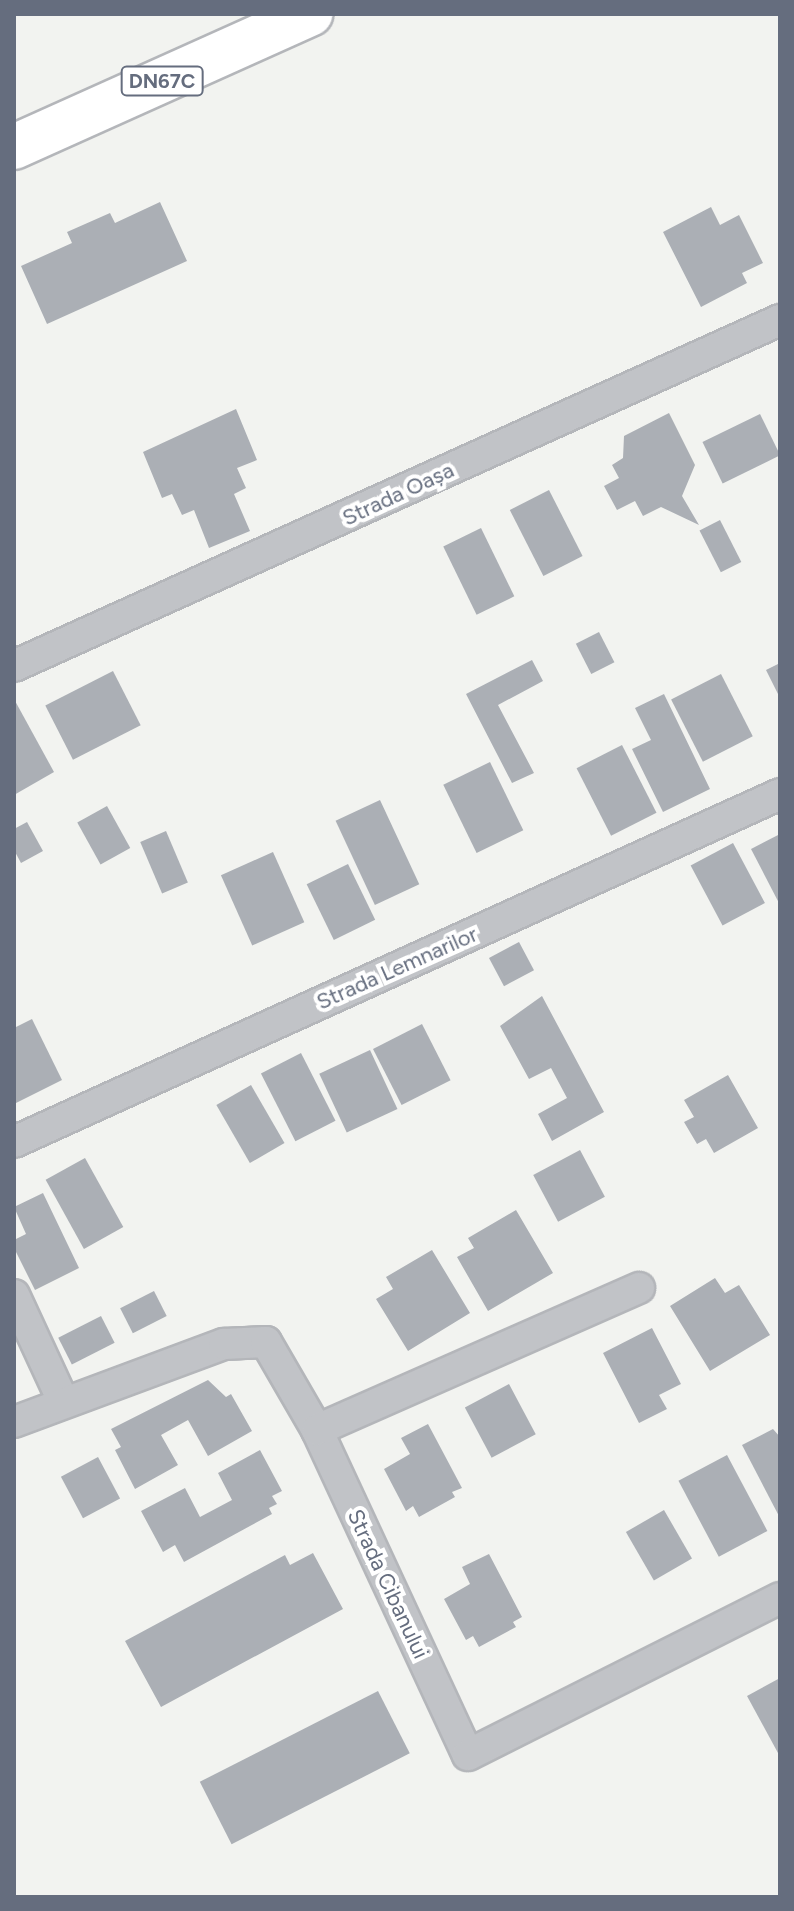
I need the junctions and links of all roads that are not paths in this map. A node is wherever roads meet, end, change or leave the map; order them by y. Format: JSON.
{"nodes":[{"id":1,"x":310,"y":14,"type":"edge"},
{"id":2,"x":14,"y":147,"type":"edge"},
{"id":3,"x":780,"y":320,"type":"edge"},
{"id":4,"x":14,"y":666,"type":"edge"},
{"id":5,"x":780,"y":794,"type":"edge"},
{"id":6,"x":14,"y":1142,"type":"edge"},
{"id":7,"x":639,"y":1288,"type":"dead end"},
{"id":8,"x":14,"y":1295,"type":"edge"},
{"id":9,"x":63,"y":1401,"type":"junction"},
{"id":10,"x":14,"y":1422,"type":"edge"},
{"id":11,"x":317,"y":1430,"type":"junction"},
{"id":12,"x":780,"y":1598,"type":"edge"}],
"edges":[{"from":1,"to":2,"type":"main road","number":"DN67C"},
{"from":3,"to":4,"type":"street","name":"Strada Oașa"},
{"from":5,"to":6,"type":"street","name":"Strada Lemnarilor"},
{"from":7,"to":11,"type":"street"},
{"from":8,"to":9,"type":"street"},
{"from":9,"to":10,"type":"street","name":"Strada Cibanului"},
{"from":9,"to":11,"type":"street","name":"Strada Cibanului"},
{"from":11,"to":12,"type":"street","name":"Strada Cibanului"}]}
